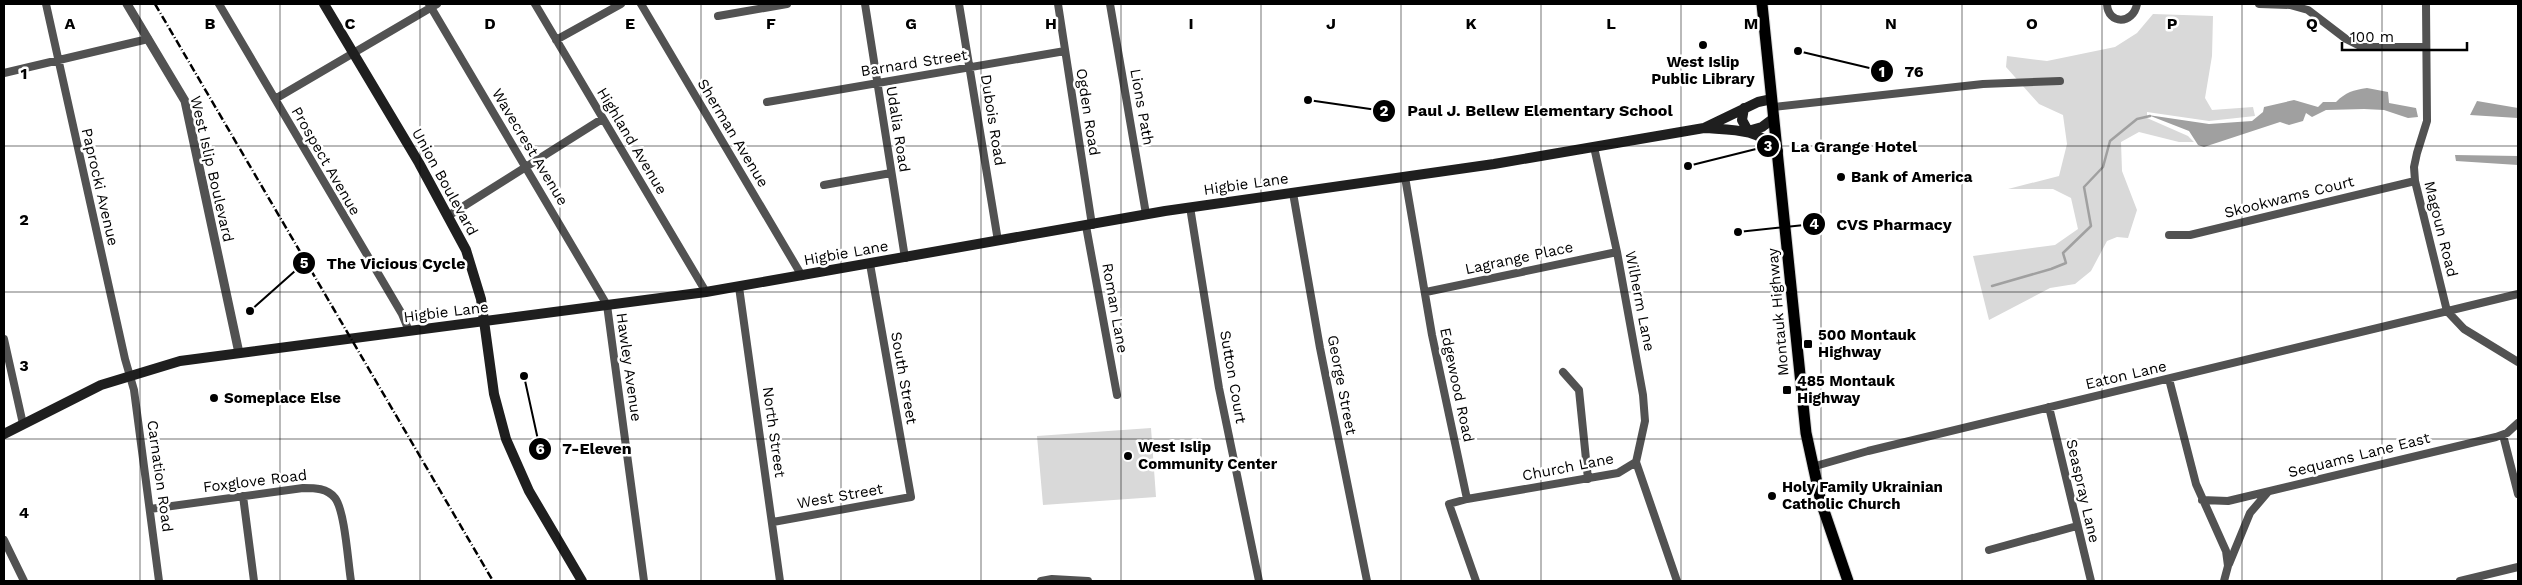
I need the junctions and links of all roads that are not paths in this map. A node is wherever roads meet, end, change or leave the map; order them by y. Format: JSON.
{"nodes":[{"id":1,"x":46,"y":4,"type":"edge"},
{"id":2,"x":127,"y":4,"type":"edge"},
{"id":3,"x":220,"y":4,"type":"edge"},
{"id":4,"x":324,"y":4,"type":"edge"},
{"id":5,"x":535,"y":4,"type":"edge"},
{"id":6,"x":621,"y":4,"type":"edge"},
{"id":7,"x":641,"y":4,"type":"edge"},
{"id":8,"x":787,"y":4,"type":"edge"},
{"id":9,"x":865,"y":4,"type":"edge"},
{"id":10,"x":959,"y":4,"type":"edge"},
{"id":11,"x":1058,"y":4,"type":"edge"},
{"id":12,"x":1110,"y":4,"type":"edge"},
{"id":13,"x":1762,"y":4,"type":"edge"},
{"id":14,"x":2107,"y":4,"type":"edge"},
{"id":15,"x":2137,"y":4,"type":"edge"},
{"id":16,"x":2259,"y":4,"type":"edge"},
{"id":17,"x":2426,"y":4,"type":"edge"},
{"id":18,"x":432,"y":5,"type":"edge"},
{"id":19,"x":718,"y":16,"type":"dead end"},
{"id":20,"x":148,"y":39,"type":"junction"},
{"id":21,"x":556,"y":40,"type":"junction"},
{"id":22,"x":2426,"y":47,"type":"junction"},
{"id":23,"x":1065,"y":51,"type":"junction"},
{"id":24,"x":353,"y":53,"type":"junction"},
{"id":25,"x":58,"y":60,"type":"junction"},
{"id":26,"x":971,"y":67,"type":"junction"},
{"id":27,"x":4,"y":73,"type":"edge"},
{"id":28,"x":2060,"y":81,"type":"dead end"},
{"id":29,"x":877,"y":82,"type":"junction"},
{"id":30,"x":275,"y":99,"type":"junction"},
{"id":31,"x":767,"y":102,"type":"dead end"},
{"id":32,"x":1744,"y":108,"type":"junction"},
{"id":33,"x":1773,"y":108,"type":"junction"},
{"id":34,"x":602,"y":119,"type":"junction"},
{"id":35,"x":1704,"y":128,"type":"junction"},
{"id":36,"x":1748,"y":131,"type":"junction"},
{"id":37,"x":1594,"y":147,"type":"junction"},
{"id":38,"x":1778,"y":151,"type":"junction"},
{"id":39,"x":527,"y":168,"type":"junction"},
{"id":40,"x":892,"y":173,"type":"junction"},
{"id":41,"x":1406,"y":178,"type":"junction"},
{"id":42,"x":2415,"y":181,"type":"junction"},
{"id":43,"x":824,"y":185,"type":"dead end"},
{"id":44,"x":1293,"y":193,"type":"junction"},
{"id":45,"x":1190,"y":207,"type":"junction"},
{"id":46,"x":1146,"y":214,"type":"junction"},
{"id":47,"x":448,"y":216,"type":"junction"},
{"id":48,"x":1089,"y":225,"type":"junction"},
{"id":49,"x":2169,"y":235,"type":"dead end"},
{"id":50,"x":998,"y":242,"type":"junction"},
{"id":51,"x":1617,"y":252,"type":"junction"},
{"id":52,"x":904,"y":258,"type":"junction"},
{"id":53,"x":870,"y":264,"type":"junction"},
{"id":54,"x":802,"y":276,"type":"junction"},
{"id":55,"x":739,"y":287,"type":"junction"},
{"id":56,"x":706,"y":292,"type":"junction"},
{"id":57,"x":1426,"y":292,"type":"junction"},
{"id":58,"x":2518,"y":294,"type":"edge"},
{"id":59,"x":607,"y":305,"type":"junction"},
{"id":60,"x":2447,"y":311,"type":"junction"},
{"id":61,"x":484,"y":322,"type":"junction"},
{"id":62,"x":409,"y":331,"type":"junction"},
{"id":63,"x":4,"y":339,"type":"edge"},
{"id":64,"x":239,"y":353,"type":"junction"},
{"id":65,"x":2518,"y":362,"type":"edge"},
{"id":66,"x":1563,"y":372,"type":"dead end"},
{"id":67,"x":130,"y":375,"type":"junction"},
{"id":68,"x":2169,"y":379,"type":"junction"},
{"id":69,"x":1117,"y":396,"type":"dead end"},
{"id":70,"x":2049,"y":407,"type":"junction"},
{"id":71,"x":2518,"y":423,"type":"edge"},
{"id":72,"x":23,"y":424,"type":"junction"},
{"id":73,"x":4,"y":434,"type":"edge"},
{"id":74,"x":2503,"y":435,"type":"junction"},
{"id":75,"x":1636,"y":462,"type":"junction"},
{"id":76,"x":1812,"y":467,"type":"junction"},
{"id":77,"x":1588,"y":479,"type":"junction"},
{"id":78,"x":2268,"y":492,"type":"junction"},
{"id":79,"x":2518,"y":494,"type":"edge"},
{"id":80,"x":243,"y":496,"type":"junction"},
{"id":81,"x":911,"y":497,"type":"joint"},
{"id":82,"x":1468,"y":498,"type":"junction"},
{"id":83,"x":2202,"y":500,"type":"junction"},
{"id":84,"x":150,"y":509,"type":"junction"},
{"id":85,"x":773,"y":522,"type":"junction"},
{"id":86,"x":2078,"y":526,"type":"junction"},
{"id":87,"x":4,"y":540,"type":"edge"},
{"id":88,"x":1989,"y":550,"type":"dead end"},
{"id":89,"x":2228,"y":566,"type":"junction"},
{"id":90,"x":2518,"y":567,"type":"edge"},
{"id":91,"x":2469,"y":580,"type":"edge"},
{"id":92,"x":24,"y":581,"type":"edge"},
{"id":93,"x":159,"y":581,"type":"edge"},
{"id":94,"x":254,"y":581,"type":"edge"},
{"id":95,"x":351,"y":581,"type":"edge"},
{"id":96,"x":582,"y":581,"type":"edge"},
{"id":97,"x":644,"y":581,"type":"edge"},
{"id":98,"x":780,"y":581,"type":"edge"},
{"id":99,"x":1041,"y":581,"type":"edge"},
{"id":100,"x":1088,"y":581,"type":"edge"},
{"id":101,"x":1259,"y":581,"type":"edge"},
{"id":102,"x":1367,"y":581,"type":"edge"},
{"id":103,"x":1476,"y":581,"type":"edge"},
{"id":104,"x":1677,"y":581,"type":"edge"},
{"id":105,"x":1848,"y":581,"type":"edge"},
{"id":106,"x":2091,"y":581,"type":"edge"},
{"id":107,"x":2224,"y":581,"type":"edge"},
{"id":108,"x":2460,"y":581,"type":"edge"}],
"edges":[{"from":1,"to":25,"type":"street","name":"Paprocki Avenue"},
{"from":2,"to":20,"type":"street","name":"West Islip Boulevard"},
{"from":3,"to":30,"type":"street","name":"Prospect Avenue"},
{"from":4,"to":24,"type":"main road","name":"Union Boulevard"},
{"from":5,"to":21,"type":"street","name":"Highland Avenue"},
{"from":6,"to":21,"type":"street"},
{"from":7,"to":54,"type":"street","name":"Sherman Avenue"},
{"from":8,"to":19,"type":"street"},
{"from":9,"to":29,"type":"street","name":"Udalia Road"},
{"from":10,"to":26,"type":"street","name":"Dubois Road"},
{"from":11,"to":23,"type":"street","name":"Ogden Road"},
{"from":12,"to":46,"type":"street","name":"Lions Path"},
{"from":13,"to":33,"type":"main road","name":"Montauk Highway"},
{"from":14,"to":15,"type":"street"},
{"from":16,"to":22,"type":"street"},
{"from":17,"to":22,"type":"street","name":"Magoun Road"},
{"from":18,"to":24,"type":"street"},
{"from":18,"to":39,"type":"street","name":"Wavecrest Avenue"},
{"from":20,"to":25,"type":"street"},
{"from":20,"to":64,"type":"street","name":"West Islip Boulevard"},
{"from":21,"to":34,"type":"street","name":"Highland Avenue"},
{"from":22,"to":42,"type":"street","name":"Magoun Road"},
{"from":23,"to":26,"type":"street","name":"Barnard Street"},
{"from":23,"to":48,"type":"street","name":"Ogden Road"},
{"from":24,"to":30,"type":"street"},
{"from":24,"to":47,"type":"main road","name":"Union Boulevard"},
{"from":25,"to":27,"type":"street"},
{"from":25,"to":67,"type":"street","name":"Paprocki Avenue"},
{"from":26,"to":29,"type":"street","name":"Barnard Street"},
{"from":26,"to":50,"type":"street","name":"Dubois Road"},
{"from":28,"to":33,"type":"street"},
{"from":29,"to":31,"type":"street","name":"Barnard Street"},
{"from":29,"to":40,"type":"street","name":"Udalia Road"},
{"from":30,"to":62,"type":"street","name":"Prospect Avenue"},
{"from":32,"to":33,"type":"main road","name":"Higbie Lane"},
{"from":32,"to":35,"type":"main road","name":"Higbie Lane"},
{"from":32,"to":36,"type":"main road"},
{"from":33,"to":36,"type":"main road","name":"Higbie Lane"},
{"from":33,"to":38,"type":"main road","name":"Montauk Highway"},
{"from":34,"to":39,"type":"street"},
{"from":34,"to":56,"type":"street","name":"Highland Avenue"},
{"from":35,"to":36,"type":"main road","name":"Higbie Lane"},
{"from":35,"to":37,"type":"main road","name":"Higbie Lane"},
{"from":36,"to":38,"type":"main road","name":"Higbie Lane"},
{"from":37,"to":41,"type":"main road","name":"Higbie Lane"},
{"from":37,"to":51,"type":"street","name":"Wilherm Lane"},
{"from":38,"to":76,"type":"main road","name":"Montauk Highway"},
{"from":39,"to":47,"type":"street"},
{"from":39,"to":59,"type":"street","name":"Wavecrest Avenue"},
{"from":40,"to":43,"type":"street"},
{"from":40,"to":52,"type":"street","name":"Udalia Road"},
{"from":41,"to":44,"type":"main road","name":"Higbie Lane"},
{"from":41,"to":57,"type":"street","name":"Edgewood Road"},
{"from":42,"to":49,"type":"street","name":"Skookwams Court"},
{"from":42,"to":60,"type":"street","name":"Magoun Road"},
{"from":44,"to":45,"type":"main road","name":"Higbie Lane"},
{"from":44,"to":102,"type":"street","name":"George Street"},
{"from":45,"to":46,"type":"main road","name":"Higbie Lane"},
{"from":45,"to":101,"type":"street","name":"Sutton Court"},
{"from":46,"to":48,"type":"main road","name":"Higbie Lane"},
{"from":47,"to":61,"type":"main road","name":"Union Boulevard"},
{"from":48,"to":50,"type":"main road","name":"Higbie Lane"},
{"from":48,"to":69,"type":"street","name":"Roman Lane"},
{"from":50,"to":52,"type":"main road","name":"Higbie Lane"},
{"from":51,"to":57,"type":"street","name":"Lagrange Place"},
{"from":51,"to":75,"type":"street","name":"Wilherm Lane"},
{"from":52,"to":53,"type":"main road","name":"Higbie Lane"},
{"from":53,"to":54,"type":"main road","name":"Higbie Lane"},
{"from":53,"to":81,"type":"street","name":"South Street"},
{"from":54,"to":55,"type":"main road","name":"Higbie Lane"},
{"from":55,"to":56,"type":"main road","name":"Higbie Lane"},
{"from":55,"to":85,"type":"street","name":"North Street"},
{"from":56,"to":59,"type":"main road","name":"Higbie Lane"},
{"from":57,"to":82,"type":"street","name":"Edgewood Road"},
{"from":58,"to":60,"type":"street","name":"Eaton Lane"},
{"from":59,"to":61,"type":"main road","name":"Higbie Lane"},
{"from":59,"to":97,"type":"street","name":"Hawley Avenue"},
{"from":60,"to":65,"type":"street"},
{"from":60,"to":68,"type":"street","name":"Eaton Lane"},
{"from":61,"to":62,"type":"main road","name":"Higbie Lane"},
{"from":61,"to":96,"type":"main road","name":"Union Boulevard"},
{"from":62,"to":64,"type":"main road","name":"Higbie Lane"},
{"from":63,"to":72,"type":"street"},
{"from":64,"to":67,"type":"main road","name":"Higbie Lane"},
{"from":66,"to":77,"type":"street"},
{"from":67,"to":72,"type":"main road","name":"Higbie Lane"},
{"from":67,"to":84,"type":"street","name":"Carnation Road"},
{"from":68,"to":70,"type":"street","name":"Eaton Lane"},
{"from":68,"to":83,"type":"street"},
{"from":70,"to":76,"type":"street","name":"Eaton Lane"},
{"from":70,"to":86,"type":"street","name":"Seaspray Lane"},
{"from":71,"to":74,"type":"street","name":"Sequams Lane East"},
{"from":72,"to":73,"type":"main road","name":"Higbie Lane"},
{"from":74,"to":78,"type":"street","name":"Sequams Lane East"},
{"from":74,"to":79,"type":"street"},
{"from":75,"to":77,"type":"street","name":"Church Lane"},
{"from":75,"to":104,"type":"street","name":"Church Lane"},
{"from":76,"to":105,"type":"main road","name":"Montauk Highway"},
{"from":77,"to":82,"type":"street","name":"Church Lane"},
{"from":78,"to":83,"type":"street","name":"Sequams Lane East"},
{"from":78,"to":89,"type":"street"},
{"from":80,"to":84,"type":"street","name":"Foxglove Road"},
{"from":80,"to":94,"type":"street"},
{"from":80,"to":95,"type":"street","name":"Foxglove Road"},
{"from":81,"to":85,"type":"street","name":"West Street"},
{"from":82,"to":103,"type":"street"},
{"from":83,"to":89,"type":"street"},
{"from":84,"to":93,"type":"street","name":"Carnation Road"},
{"from":85,"to":98,"type":"street","name":"North Street"},
{"from":86,"to":88,"type":"street"},
{"from":86,"to":106,"type":"street","name":"Seaspray Lane"},
{"from":87,"to":92,"type":"street"},
{"from":89,"to":107,"type":"street"},
{"from":90,"to":91,"type":"street"},
{"from":91,"to":108,"type":"street"},
{"from":99,"to":100,"type":"street"}]}
